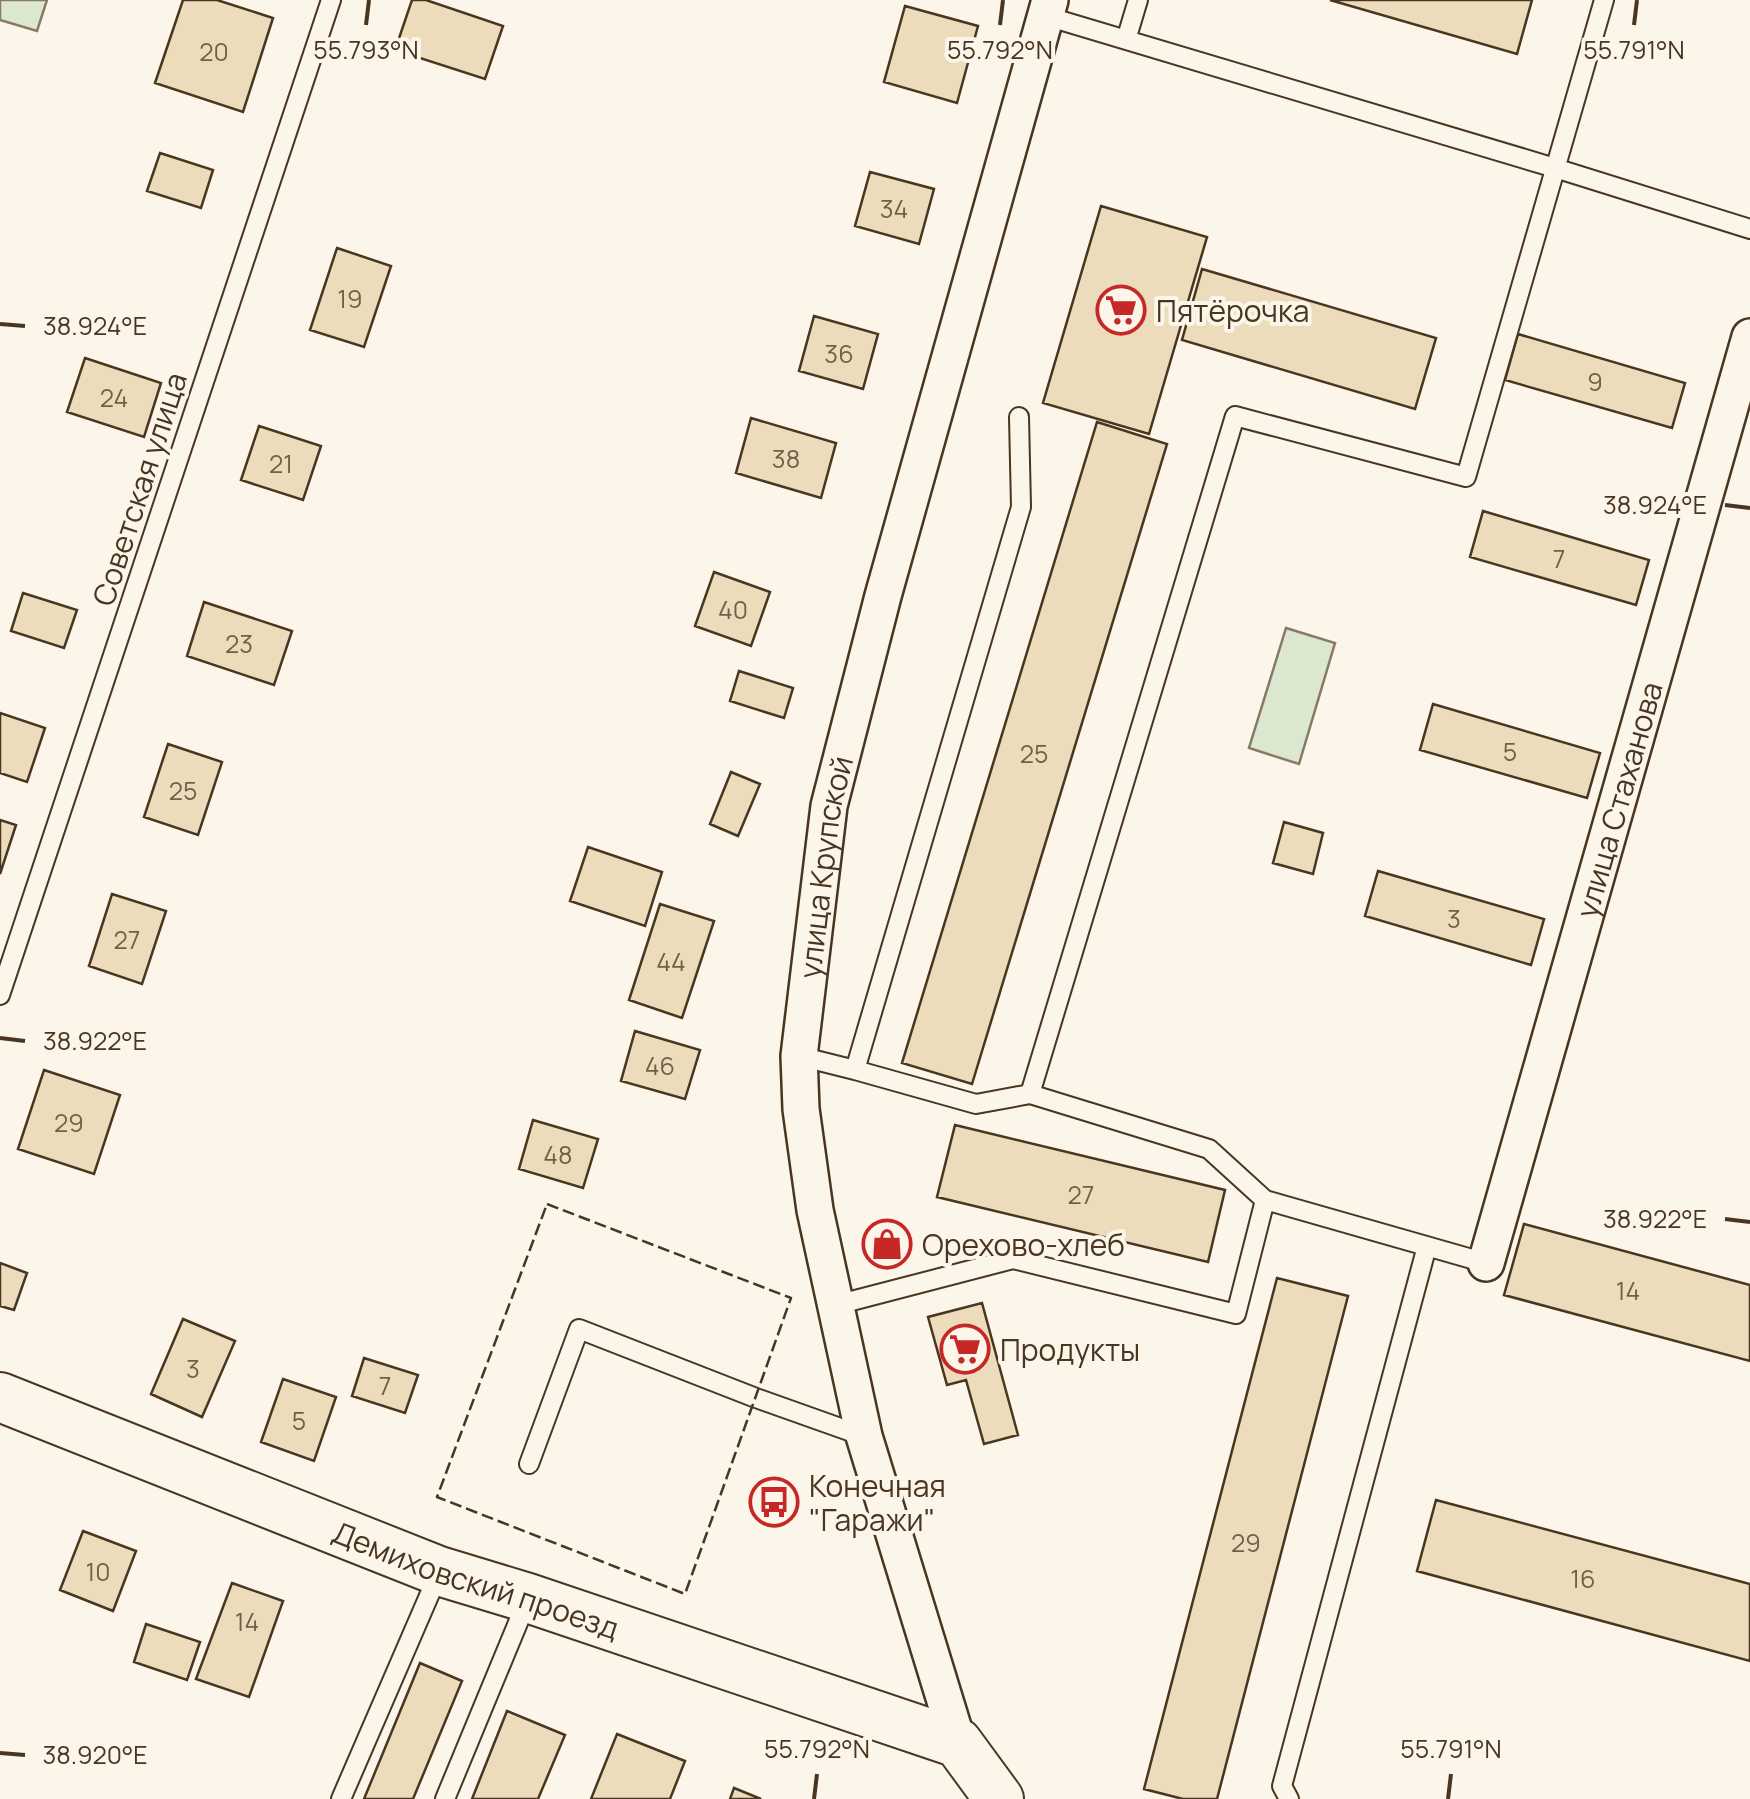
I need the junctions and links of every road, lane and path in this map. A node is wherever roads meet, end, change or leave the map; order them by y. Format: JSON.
{"nodes":[{"id":1,"x":331,"y":0,"type":"edge"},
{"id":2,"x":1138,"y":0,"type":"edge"},
{"id":3,"x":1604,"y":0,"type":"edge"},
{"id":4,"x":1048,"y":8,"type":"edge"},
{"id":5,"x":1126,"y":40,"type":"junction"},
{"id":6,"x":1556,"y":168,"type":"junction"},
{"id":7,"x":1750,"y":229,"type":"edge"},
{"id":8,"x":1750,"y":337,"type":"edge"},
{"id":9,"x":1019,"y":416,"type":"dead end"},
{"id":10,"x":0,"y":995,"type":"edge"},
{"id":11,"x":799,"y":1056,"type":"junction"},
{"id":12,"x":855,"y":1070,"type":"junction"},
{"id":13,"x":1030,"y":1094,"type":"junction"},
{"id":14,"x":1265,"y":1200,"type":"junction"},
{"id":15,"x":1427,"y":1246,"type":"junction"},
{"id":16,"x":1486,"y":1263,"type":"joint"},
{"id":17,"x":836,"y":1304,"type":"junction"},
{"id":18,"x":0,"y":1397,"type":"edge"},
{"id":19,"x":864,"y":1436,"type":"junction"},
{"id":20,"x":529,"y":1464,"type":"dead end"},
{"id":21,"x":439,"y":1571,"type":"junction"},
{"id":22,"x":528,"y":1598,"type":"junction"},
{"id":23,"x":958,"y":1743,"type":"junction"},
{"id":24,"x":340,"y":1799,"type":"edge"},
{"id":25,"x":445,"y":1799,"type":"edge"},
{"id":26,"x":999,"y":1799,"type":"edge"},
{"id":27,"x":1290,"y":1799,"type":"edge"}],
"edges":[{"from":1,"to":10,"type":"lane","name":"Советская улица"},
{"from":2,"to":5,"type":"lane"},
{"from":3,"to":6,"type":"lane"},
{"from":4,"to":5,"type":"lane"},
{"from":4,"to":11,"type":"street","name":"улица Крупской"},
{"from":5,"to":6,"type":"lane"},
{"from":6,"to":7,"type":"lane"},
{"from":6,"to":13,"type":"lane"},
{"from":8,"to":16,"type":"street","name":"улица Стаханова"},
{"from":9,"to":12,"type":"lane"},
{"from":11,"to":12,"type":"lane"},
{"from":11,"to":17,"type":"street","name":"улица Крупской"},
{"from":12,"to":13,"type":"lane"},
{"from":13,"to":14,"type":"lane"},
{"from":14,"to":15,"type":"lane"},
{"from":14,"to":17,"type":"lane"},
{"from":15,"to":16,"type":"lane"},
{"from":15,"to":27,"type":"lane"},
{"from":17,"to":19,"type":"street","name":"улица Крупской"},
{"from":18,"to":21,"type":"main road","name":"Демиховский проезд"},
{"from":19,"to":20,"type":"lane"},
{"from":19,"to":23,"type":"street","name":"улица Крупской"},
{"from":21,"to":22,"type":"main road","name":"Демиховский проезд"},
{"from":21,"to":24,"type":"lane"},
{"from":22,"to":23,"type":"main road","name":"Демиховский проезд"},
{"from":22,"to":25,"type":"lane"},
{"from":23,"to":26,"type":"main road"}]}
